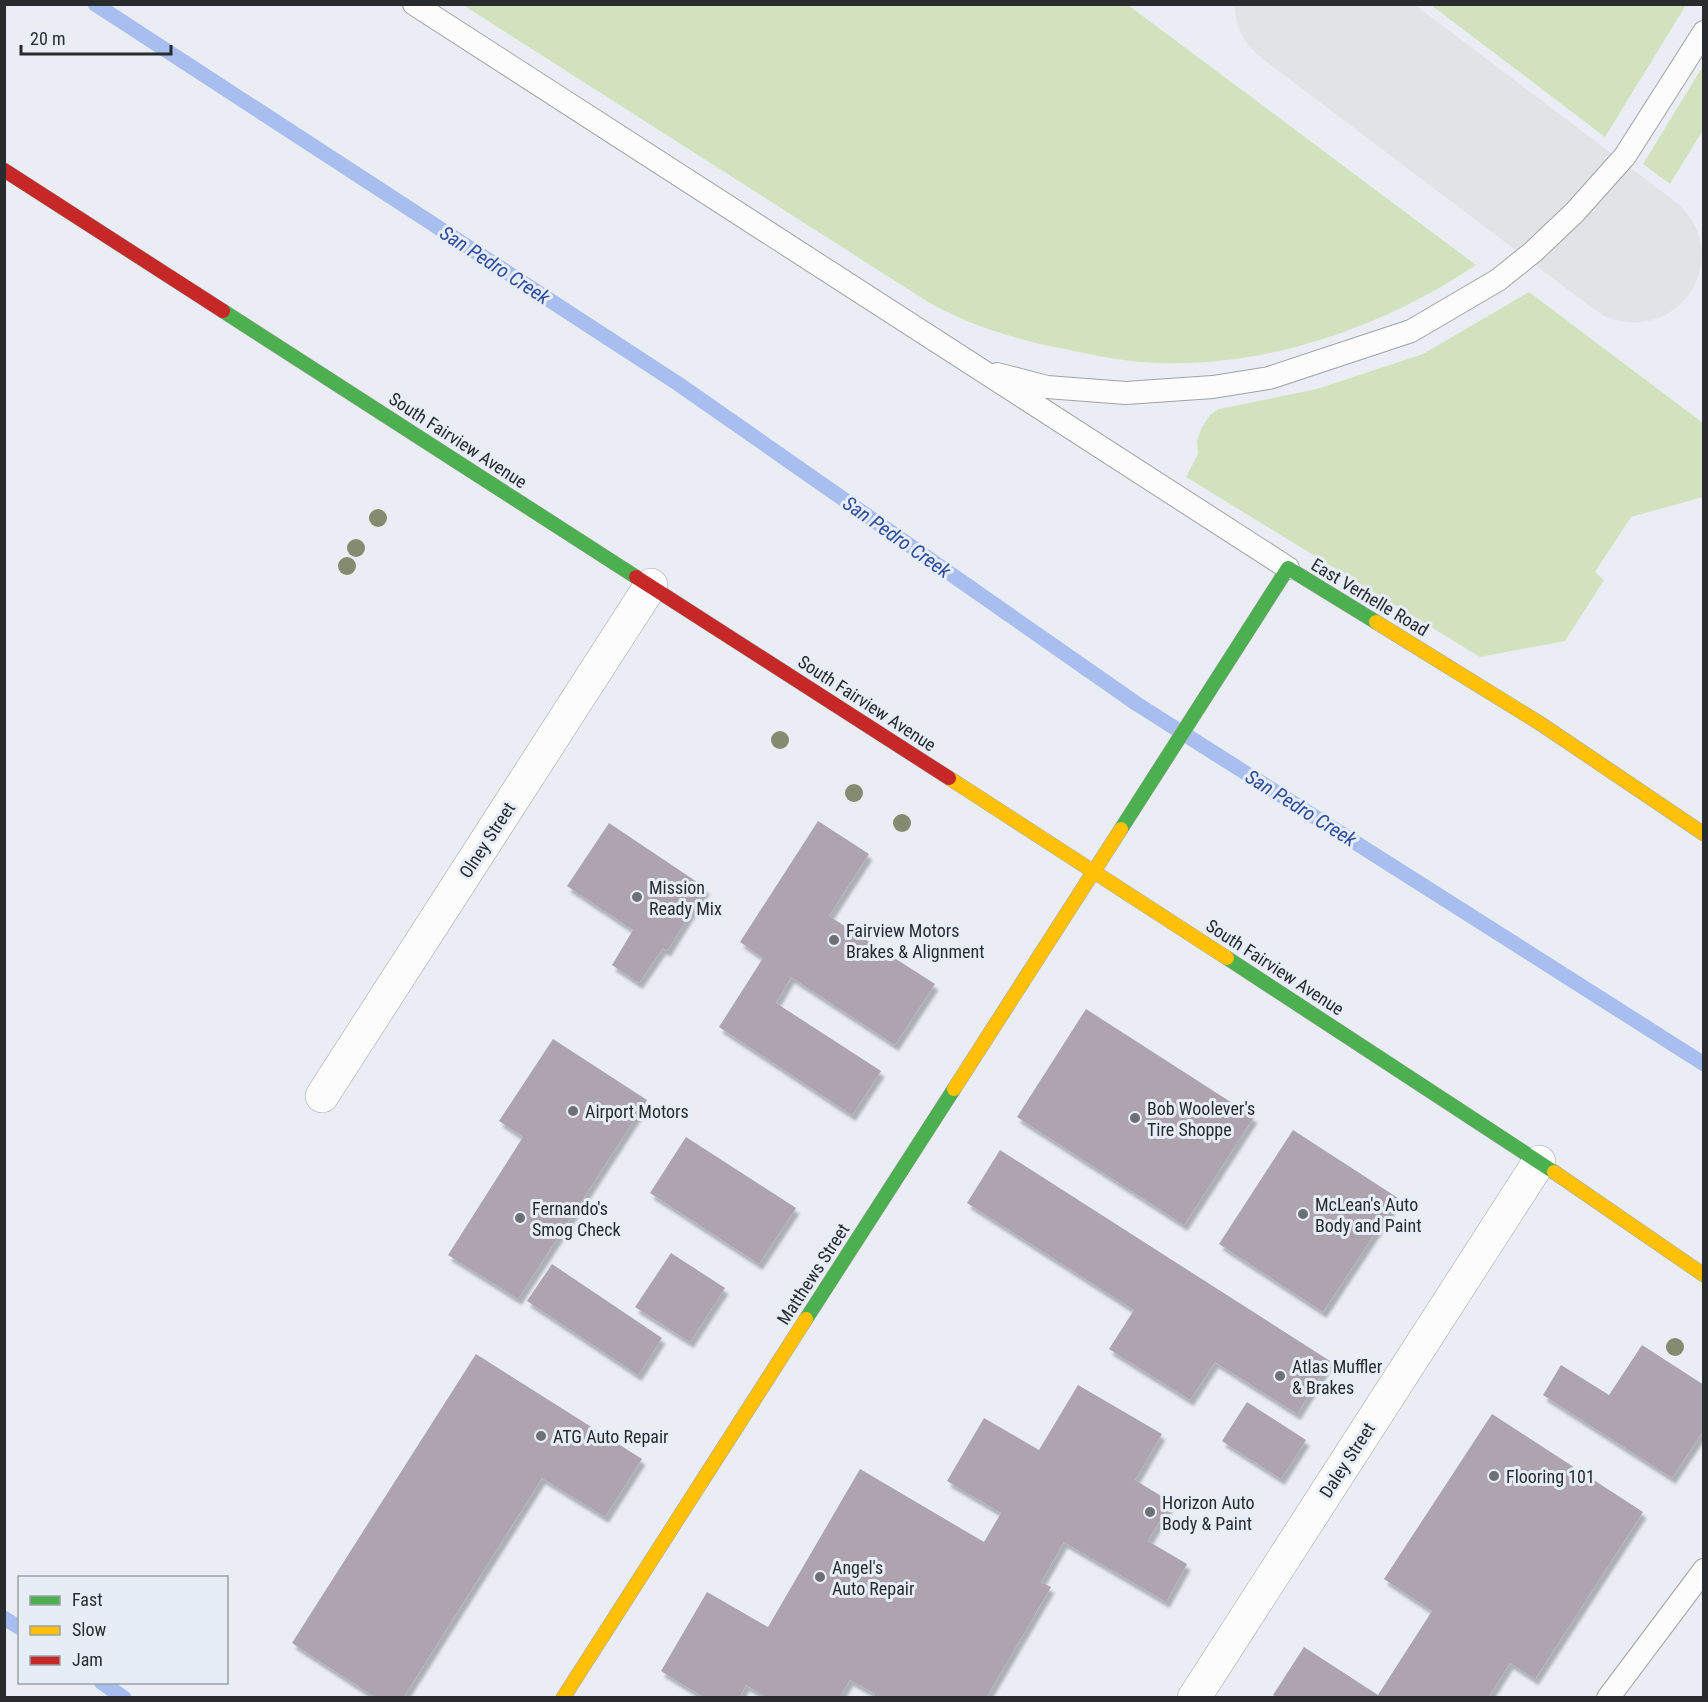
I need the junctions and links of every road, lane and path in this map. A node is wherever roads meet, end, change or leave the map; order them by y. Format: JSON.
{"nodes":[{"id":1,"x":414,"y":4,"type":"edge"},
{"id":2,"x":1704,"y":32,"type":"edge"},
{"id":3,"x":4,"y":170,"type":"edge"},
{"id":4,"x":978,"y":369,"type":"junction"},
{"id":5,"x":1288,"y":568,"type":"junction"},
{"id":6,"x":651,"y":585,"type":"junction"},
{"id":7,"x":1704,"y":834,"type":"edge"},
{"id":8,"x":1094,"y":870,"type":"junction"},
{"id":9,"x":322,"y":1096,"type":"dead end"},
{"id":10,"x":1539,"y":1162,"type":"junction"},
{"id":11,"x":1704,"y":1275,"type":"edge"},
{"id":12,"x":1704,"y":1570,"type":"edge"},
{"id":13,"x":1696,"y":1595,"type":"edge"},
{"id":14,"x":563,"y":1698,"type":"edge"},
{"id":15,"x":1194,"y":1698,"type":"edge"},
{"id":16,"x":1608,"y":1698,"type":"edge"}],
"edges":[{"from":1,"to":4,"type":"lane"},
{"from":2,"to":4,"type":"lane"},
{"from":3,"to":6,"type":"street","name":"South Fairview Avenue"},
{"from":4,"to":5,"type":"lane"},
{"from":5,"to":7,"type":"street","name":"East Verhelle Road"},
{"from":5,"to":8,"type":"street","name":"East Verhelle Road"},
{"from":6,"to":8,"type":"street","name":"South Fairview Avenue"},
{"from":6,"to":9,"type":"street","name":"Olney Street"},
{"from":8,"to":10,"type":"street","name":"South Fairview Avenue"},
{"from":8,"to":14,"type":"street","name":"Matthews Street"},
{"from":10,"to":11,"type":"street","name":"South Fairview Avenue"},
{"from":10,"to":15,"type":"street","name":"Daley Street"},
{"from":12,"to":13,"type":"lane"},
{"from":13,"to":16,"type":"lane"}]}
